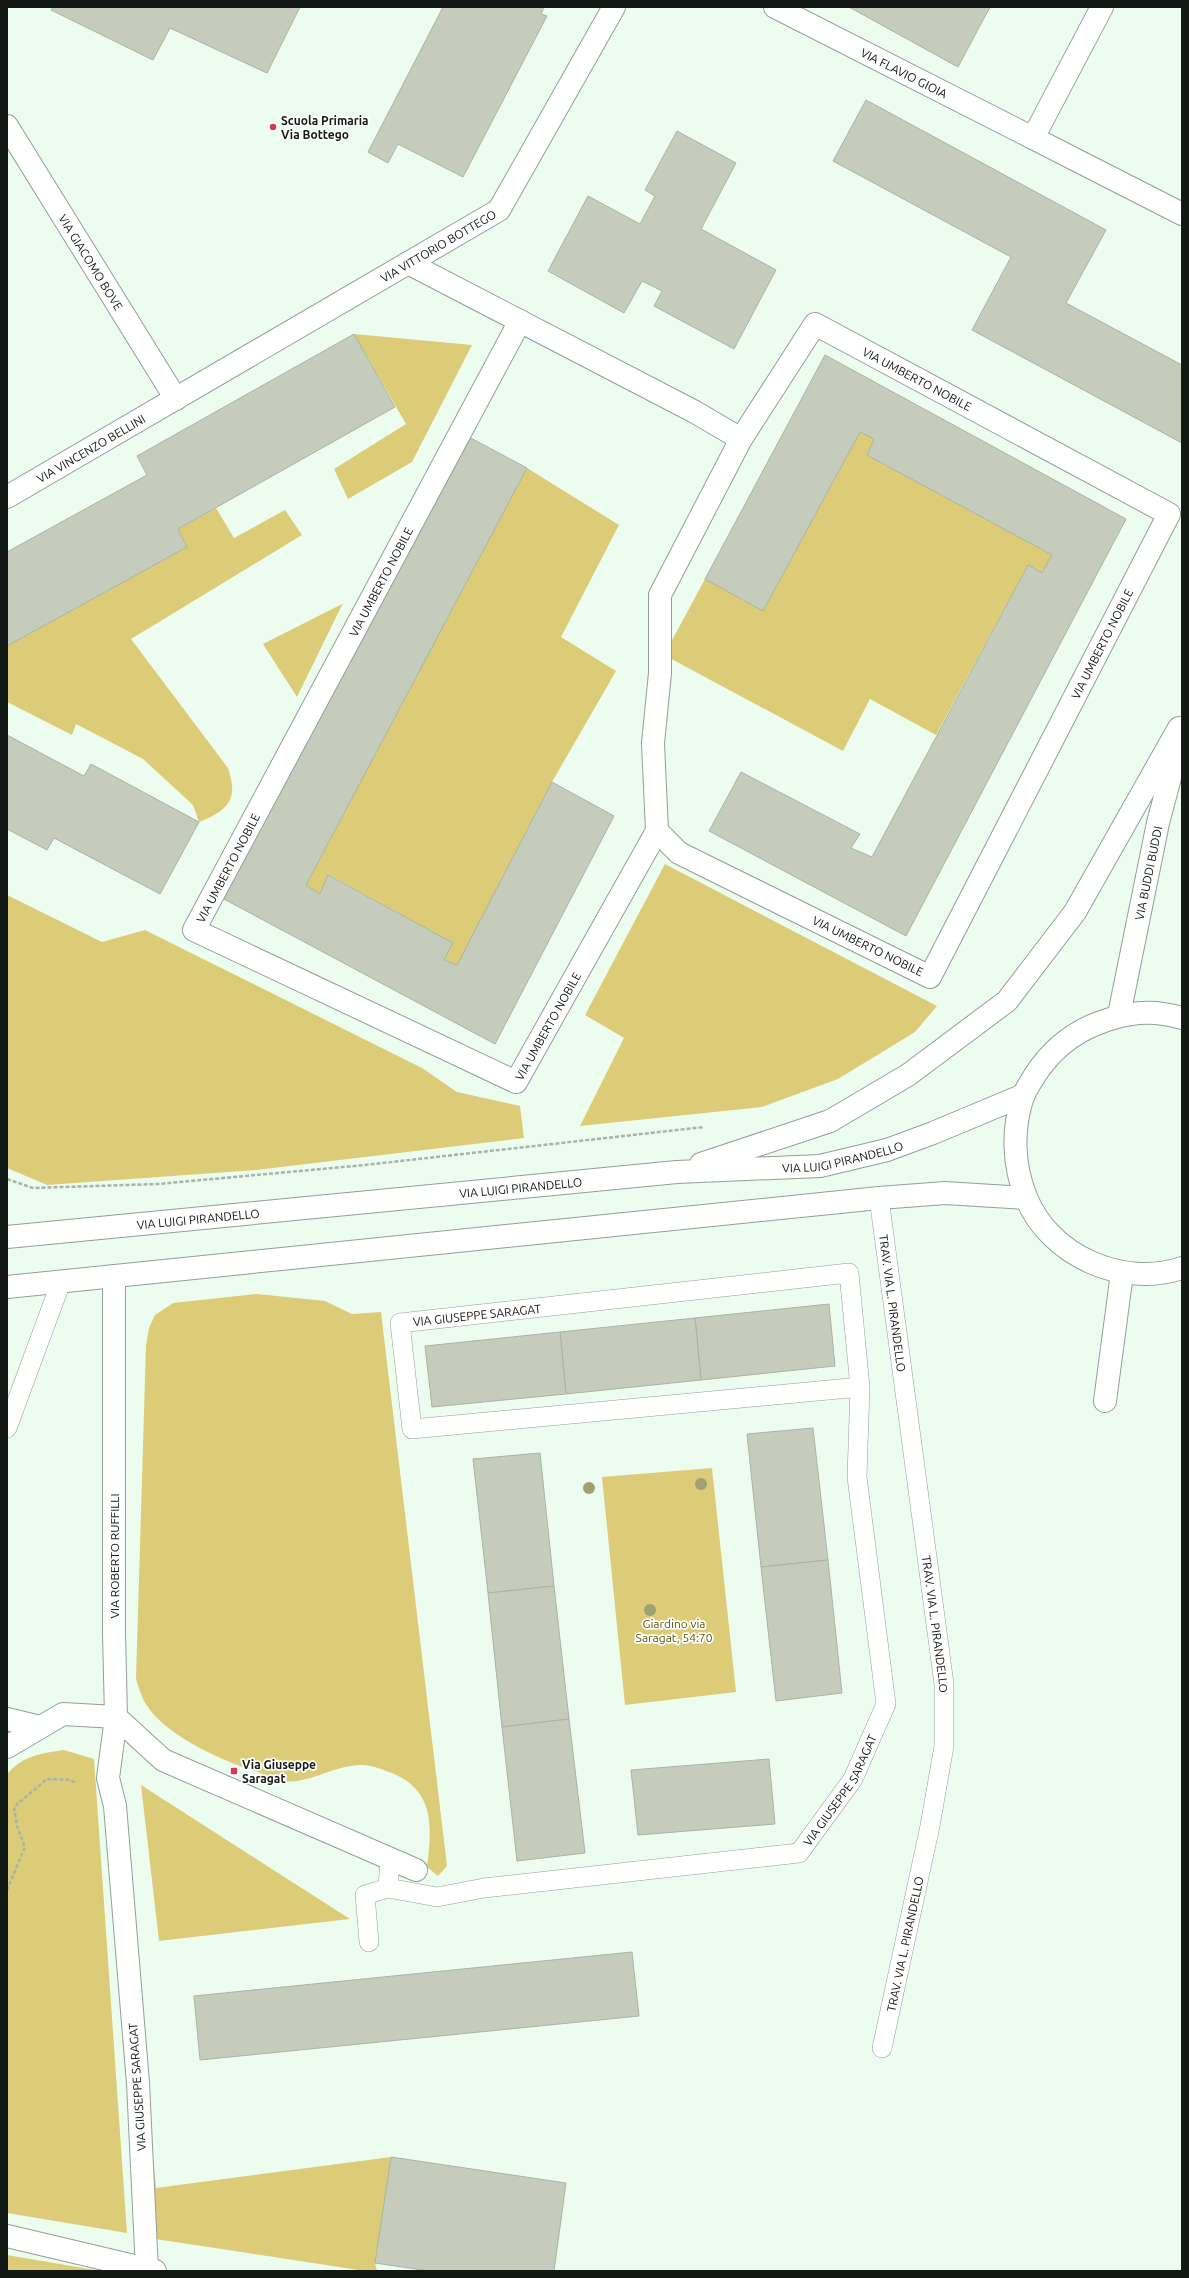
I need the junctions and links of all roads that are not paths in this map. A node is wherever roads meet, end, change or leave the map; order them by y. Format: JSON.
{"nodes":[{"id":1,"x":614,"y":7,"type":"edge"},
{"id":2,"x":775,"y":7,"type":"edge"},
{"id":3,"x":1102,"y":7,"type":"edge"},
{"id":4,"x":7,"y":126,"type":"edge"},
{"id":5,"x":1033,"y":138,"type":"junction"},
{"id":6,"x":1182,"y":214,"type":"edge"},
{"id":7,"x":408,"y":263,"type":"junction"},
{"id":8,"x":520,"y":321,"type":"junction"},
{"id":9,"x":176,"y":399,"type":"junction"},
{"id":10,"x":741,"y":439,"type":"junction"},
{"id":11,"x":7,"y":498,"type":"edge"},
{"id":12,"x":1182,"y":724,"type":"edge"},
{"id":13,"x":1182,"y":732,"type":"edge"},
{"id":14,"x":657,"y":831,"type":"junction"},
{"id":15,"x":1119,"y":1015,"type":"junction"},
{"id":16,"x":1182,"y":1018,"type":"edge"},
{"id":17,"x":1024,"y":1095,"type":"junction"},
{"id":18,"x":677,"y":1172,"type":"junction"},
{"id":19,"x":879,"y":1198,"type":"junction"},
{"id":20,"x":1026,"y":1198,"type":"junction"},
{"id":21,"x":7,"y":1237,"type":"edge"},
{"id":22,"x":1182,"y":1268,"type":"edge"},
{"id":23,"x":1122,"y":1273,"type":"junction"},
{"id":24,"x":114,"y":1276,"type":"junction"},
{"id":25,"x":61,"y":1282,"type":"junction"},
{"id":26,"x":7,"y":1287,"type":"edge"},
{"id":27,"x":860,"y":1387,"type":"junction"},
{"id":28,"x":1105,"y":1401,"type":"dead end"},
{"id":29,"x":7,"y":1428,"type":"edge"},
{"id":30,"x":116,"y":1717,"type":"junction"},
{"id":31,"x":7,"y":1720,"type":"edge"},
{"id":32,"x":40,"y":1727,"type":"junction"},
{"id":33,"x":7,"y":1747,"type":"edge"},
{"id":34,"x":390,"y":1858,"type":"junction"},
{"id":35,"x":416,"y":1870,"type":"dead end"},
{"id":36,"x":388,"y":1888,"type":"junction"},
{"id":37,"x":369,"y":1942,"type":"dead end"},
{"id":38,"x":882,"y":2048,"type":"dead end"},
{"id":39,"x":7,"y":2236,"type":"edge"},
{"id":40,"x":150,"y":2271,"type":"edge"}],
"edges":[{"from":1,"to":7,"type":"street","name":"VIA VITTORIO BOTTEGO"},
{"from":2,"to":5,"type":"street","name":"VIA FLAVIO GIOIA"},
{"from":3,"to":5,"type":"street"},
{"from":4,"to":9,"type":"street","name":"VIA GIACOMO BOVE"},
{"from":5,"to":6,"type":"street","name":"VIA FLAVIO GIOIA"},
{"from":7,"to":8,"type":"street"},
{"from":7,"to":9,"type":"street","name":"VIA VITTORIO BOTTEGO"},
{"from":8,"to":10,"type":"street"},
{"from":8,"to":14,"type":"street","name":"VIA UMBERTO NOBILE"},
{"from":9,"to":11,"type":"street","name":"VIA VINCENZO BELLINI"},
{"from":10,"to":14,"type":"street","name":"VIA UMBERTO NOBILE"},
{"from":10,"to":14,"type":"street","name":"VIA UMBERTO NOBILE"},
{"from":12,"to":18,"type":"street"},
{"from":13,"to":15,"type":"street","name":"VIA BUDDI BUDDI"},
{"from":15,"to":16,"type":"street"},
{"from":15,"to":17,"type":"street"},
{"from":17,"to":18,"type":"street","name":"VIA LUIGI PIRANDELLO"},
{"from":17,"to":20,"type":"street"},
{"from":18,"to":21,"type":"street","name":"VIA LUIGI PIRANDELLO"},
{"from":19,"to":20,"type":"street"},
{"from":19,"to":24,"type":"street"},
{"from":19,"to":38,"type":"lane","name":"TRAV. VIA L. PIRANDELLO"},
{"from":20,"to":23,"type":"street"},
{"from":22,"to":23,"type":"street"},
{"from":23,"to":28,"type":"street"},
{"from":24,"to":25,"type":"street"},
{"from":24,"to":30,"type":"street","name":"VIA ROBERTO RUFFILLI"},
{"from":25,"to":26,"type":"street"},
{"from":25,"to":29,"type":"lane"},
{"from":27,"to":27,"type":"lane","name":"VIA GIUSEPPE SARAGAT"},
{"from":27,"to":36,"type":"lane","name":"VIA GIUSEPPE SARAGAT"},
{"from":30,"to":32,"type":"street"},
{"from":30,"to":34,"type":"street"},
{"from":30,"to":40,"type":"street","name":"VIA GIUSEPPE SARAGAT"},
{"from":31,"to":32,"type":"street"},
{"from":32,"to":33,"type":"street"},
{"from":34,"to":35,"type":"street"},
{"from":34,"to":36,"type":"lane"},
{"from":36,"to":37,"type":"lane"},
{"from":39,"to":40,"type":"street","name":"VIA GIUSEPPE SARAGAT"}]}
